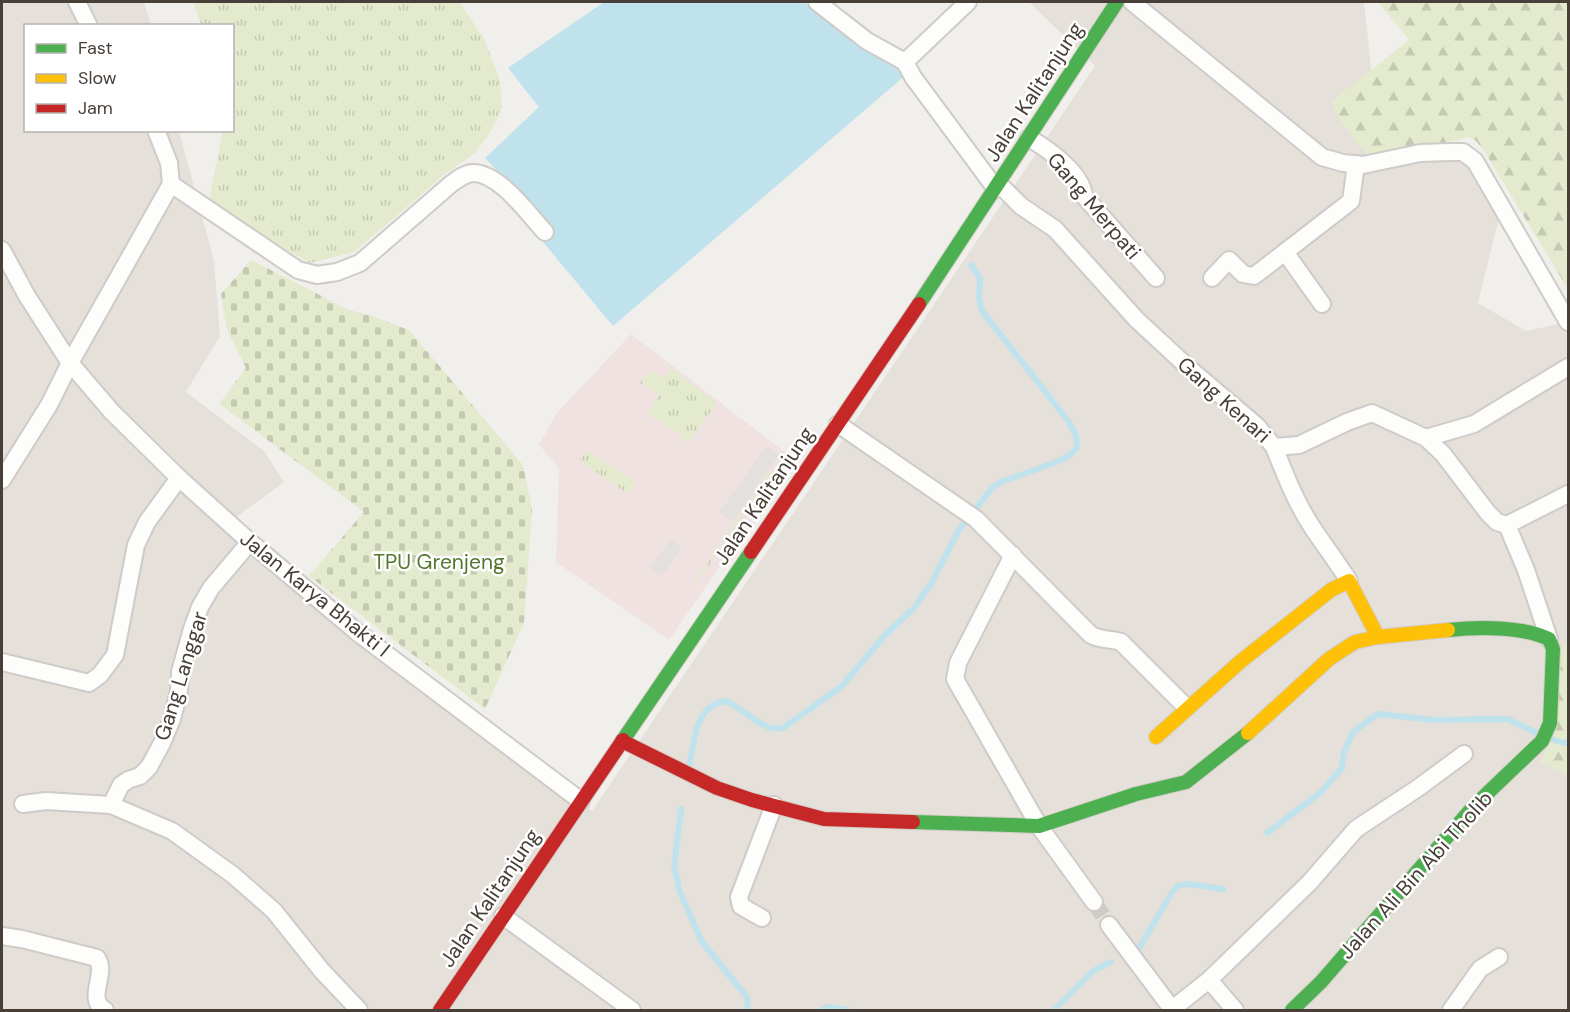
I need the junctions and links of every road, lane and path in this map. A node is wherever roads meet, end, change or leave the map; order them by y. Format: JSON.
{"nodes":[{"id":1,"x":77,"y":2,"type":"edge"},
{"id":2,"x":817,"y":2,"type":"edge"},
{"id":3,"x":968,"y":2,"type":"edge"},
{"id":4,"x":1117,"y":2,"type":"edge"},
{"id":5,"x":1132,"y":2,"type":"edge"},
{"id":6,"x":88,"y":24,"type":"edge"},
{"id":7,"x":905,"y":62,"type":"junction"},
{"id":8,"x":157,"y":132,"type":"edge"},
{"id":9,"x":1029,"y":138,"type":"junction"},
{"id":10,"x":1356,"y":164,"type":"junction"},
{"id":11,"x":171,"y":184,"type":"junction"},
{"id":12,"x":998,"y":186,"type":"junction"},
{"id":13,"x":544,"y":232,"type":"dead end"},
{"id":14,"x":2,"y":250,"type":"edge"},
{"id":15,"x":1286,"y":252,"type":"junction"},
{"id":16,"x":1156,"y":279,"type":"dead end"},
{"id":17,"x":1212,"y":279,"type":"dead end"},
{"id":18,"x":1322,"y":304,"type":"dead end"},
{"id":19,"x":1569,"y":322,"type":"edge"},
{"id":20,"x":70,"y":363,"type":"junction"},
{"id":21,"x":1569,"y":368,"type":"edge"},
{"id":22,"x":838,"y":424,"type":"junction"},
{"id":23,"x":1426,"y":438,"type":"junction"},
{"id":24,"x":1274,"y":447,"type":"junction"},
{"id":25,"x":4,"y":471,"type":"edge"},
{"id":26,"x":179,"y":478,"type":"junction"},
{"id":27,"x":1569,"y":494,"type":"edge"},
{"id":28,"x":1507,"y":525,"type":"junction"},
{"id":29,"x":250,"y":542,"type":"junction"},
{"id":30,"x":1013,"y":555,"type":"junction"},
{"id":31,"x":1349,"y":581,"type":"junction"},
{"id":32,"x":1378,"y":636,"type":"junction"},
{"id":33,"x":1549,"y":639,"type":"junction"},
{"id":34,"x":2,"y":662,"type":"edge"},
{"id":35,"x":1186,"y":707,"type":"junction"},
{"id":36,"x":1156,"y":738,"type":"dead end"},
{"id":37,"x":622,"y":741,"type":"junction"},
{"id":38,"x":1464,"y":754,"type":"dead end"},
{"id":39,"x":581,"y":801,"type":"junction"},
{"id":40,"x":23,"y":804,"type":"dead end"},
{"id":41,"x":111,"y":805,"type":"junction"},
{"id":42,"x":774,"y":805,"type":"junction"},
{"id":43,"x":1039,"y":826,"type":"junction"},
{"id":44,"x":1094,"y":902,"type":"tunnel mouth"},
{"id":45,"x":503,"y":915,"type":"junction"},
{"id":46,"x":762,"y":918,"type":"dead end"},
{"id":47,"x":1109,"y":925,"type":"tunnel mouth"},
{"id":48,"x":2,"y":936,"type":"edge"},
{"id":49,"x":1499,"y":957,"type":"dead end"},
{"id":50,"x":1209,"y":980,"type":"junction"},
{"id":51,"x":1171,"y":1010,"type":"edge"},
{"id":52,"x":105,"y":1011,"type":"edge"},
{"id":53,"x":360,"y":1011,"type":"edge"},
{"id":54,"x":440,"y":1011,"type":"edge"},
{"id":55,"x":632,"y":1011,"type":"edge"},
{"id":56,"x":1235,"y":1011,"type":"edge"},
{"id":57,"x":1292,"y":1011,"type":"edge"},
{"id":58,"x":1451,"y":1011,"type":"edge"}],
"edges":[{"from":1,"to":6,"type":"street"},
{"from":2,"to":7,"type":"street"},
{"from":3,"to":7,"type":"street"},
{"from":4,"to":9,"type":"street","name":"Jalan Kalitanjung"},
{"from":5,"to":10,"type":"street"},
{"from":7,"to":12,"type":"street","name":"Gang Kenari"},
{"from":8,"to":11,"type":"street"},
{"from":9,"to":12,"type":"street","name":"Jalan Kalitanjung"},
{"from":9,"to":16,"type":"street","name":"Gang Merpati"},
{"from":10,"to":15,"type":"street"},
{"from":10,"to":19,"type":"street"},
{"from":11,"to":13,"type":"street"},
{"from":11,"to":20,"type":"street"},
{"from":12,"to":22,"type":"street","name":"Jalan Kalitanjung"},
{"from":12,"to":24,"type":"street","name":"Gang Kenari"},
{"from":14,"to":20,"type":"street","name":"Jalan Karya Bhakti I"},
{"from":15,"to":17,"type":"street"},
{"from":15,"to":18,"type":"street"},
{"from":20,"to":25,"type":"street"},
{"from":20,"to":26,"type":"street","name":"Jalan Karya Bhakti I"},
{"from":21,"to":23,"type":"street"},
{"from":22,"to":30,"type":"street"},
{"from":22,"to":37,"type":"street","name":"Jalan Kalitanjung"},
{"from":23,"to":24,"type":"street","name":"Gang Kenari"},
{"from":23,"to":28,"type":"street","name":"Gang Kenari"},
{"from":24,"to":31,"type":"street"},
{"from":26,"to":29,"type":"street","name":"Jalan Karya Bhakti I"},
{"from":26,"to":34,"type":"street"},
{"from":27,"to":28,"type":"street"},
{"from":28,"to":33,"type":"street"},
{"from":29,"to":39,"type":"street","name":"Jalan Karya Bhakti I"},
{"from":29,"to":41,"type":"street","name":"Gang Langgar"},
{"from":30,"to":35,"type":"street"},
{"from":30,"to":43,"type":"street"},
{"from":31,"to":32,"type":"street"},
{"from":31,"to":35,"type":"street"},
{"from":32,"to":33,"type":"street"},
{"from":32,"to":43,"type":"street"},
{"from":33,"to":57,"type":"street","name":"Jalan Ali Bin Abi Tholib"},
{"from":35,"to":36,"type":"street"},
{"from":37,"to":39,"type":"street","name":"Jalan Kalitanjung"},
{"from":37,"to":42,"type":"street"},
{"from":38,"to":50,"type":"street"},
{"from":39,"to":45,"type":"street","name":"Jalan Kalitanjung"},
{"from":40,"to":41,"type":"street"},
{"from":41,"to":53,"type":"street"},
{"from":42,"to":43,"type":"street"},
{"from":42,"to":46,"type":"street"},
{"from":43,"to":44,"type":"street"},
{"from":45,"to":54,"type":"street","name":"Jalan Kalitanjung"},
{"from":45,"to":55,"type":"street"},
{"from":47,"to":51,"type":"street"},
{"from":48,"to":52,"type":"street"},
{"from":49,"to":58,"type":"street"},
{"from":50,"to":51,"type":"street"},
{"from":50,"to":56,"type":"street"}]}
